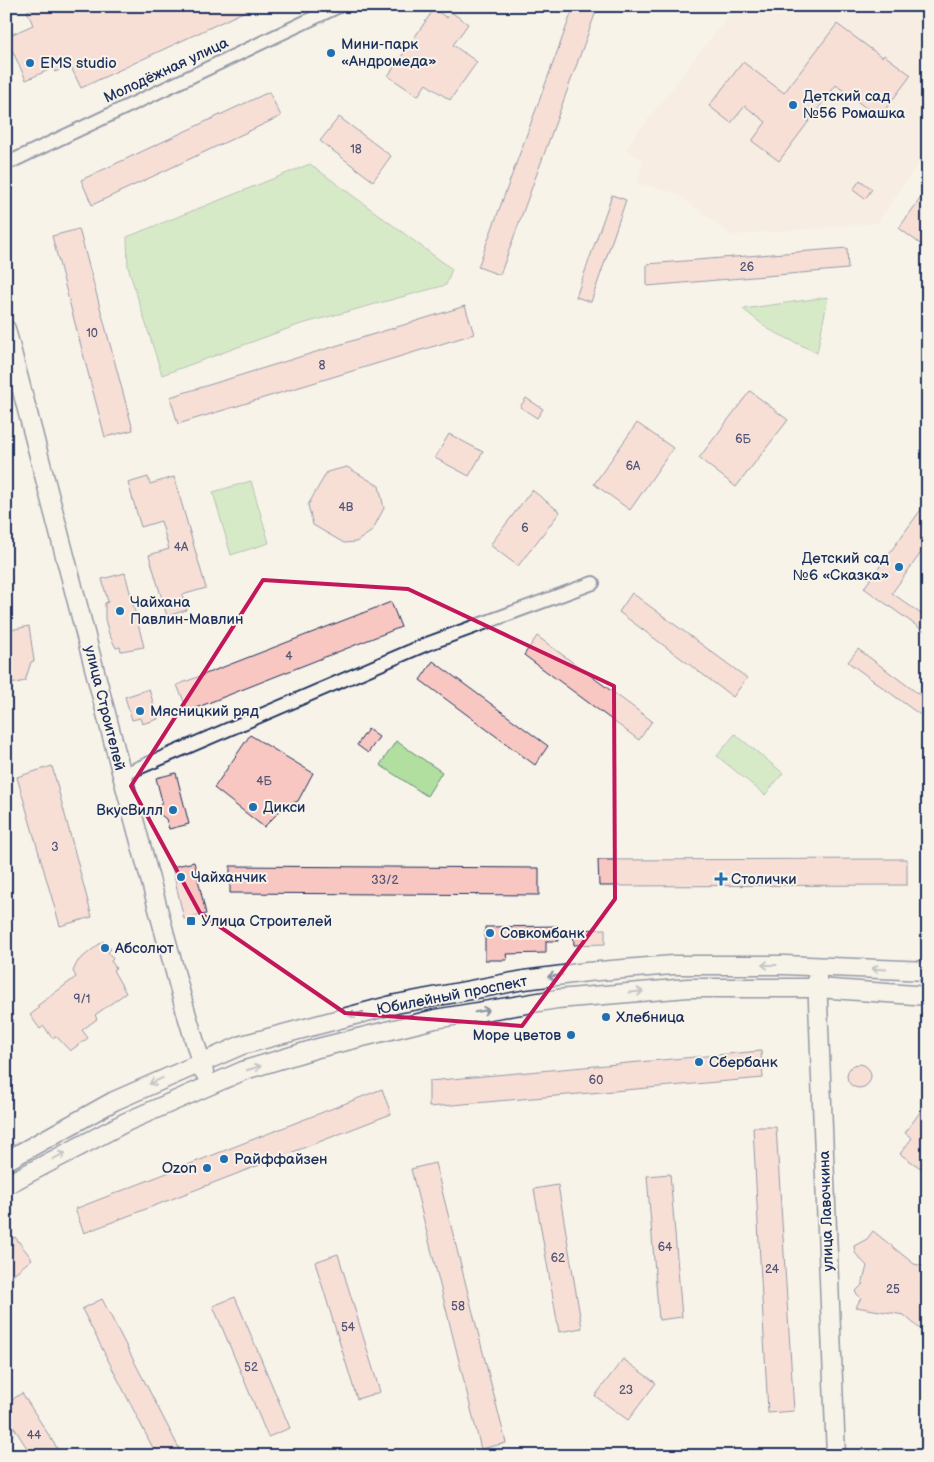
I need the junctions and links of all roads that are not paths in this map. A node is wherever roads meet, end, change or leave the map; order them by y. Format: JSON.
{"nodes":[{"id":1,"x":339,"y":6,"type":"edge"},
{"id":2,"x":6,"y":164,"type":"edge"},
{"id":3,"x":6,"y":329,"type":"edge"},
{"id":4,"x":593,"y":583,"type":"dead end"},
{"id":5,"x":122,"y":775,"type":"junction"},
{"id":6,"x":817,"y":966,"type":"junction"},
{"id":7,"x":928,"y":971,"type":"edge"},
{"id":8,"x":818,"y":988,"type":"junction"},
{"id":9,"x":928,"y":996,"type":"edge"},
{"id":10,"x":201,"y":1063,"type":"junction"},
{"id":11,"x":208,"y":1085,"type":"junction"},
{"id":12,"x":6,"y":1161,"type":"edge"},
{"id":13,"x":6,"y":1185,"type":"edge"},
{"id":14,"x":836,"y":1456,"type":"edge"}],
"edges":[{"from":1,"to":2,"type":"street","name":"Молодёжная улица"},
{"from":3,"to":5,"type":"main road","name":"улица Строителей"},
{"from":4,"to":5,"type":"street"},
{"from":5,"to":10,"type":"main road","name":"улица Строителей"},
{"from":7,"to":6,"type":"main road","name":"Юбилейный проспект","one_way":true},
{"from":6,"to":8,"type":"main road","name":"улица Лавочкина"},
{"from":6,"to":10,"type":"main road","name":"Юбилейный проспект","one_way":true},
{"from":8,"to":9,"type":"main road","name":"Юбилейный проспект"},
{"from":11,"to":8,"type":"main road","name":"Юбилейный проспект","one_way":true},
{"from":8,"to":14,"type":"main road","name":"улица Лавочкина"},
{"from":10,"to":11,"type":"main road","name":"улица Строителей"},
{"from":10,"to":12,"type":"main road","name":"Юбилейный проспект","one_way":true},
{"from":13,"to":11,"type":"main road","name":"Юбилейный проспект","one_way":true}]}
